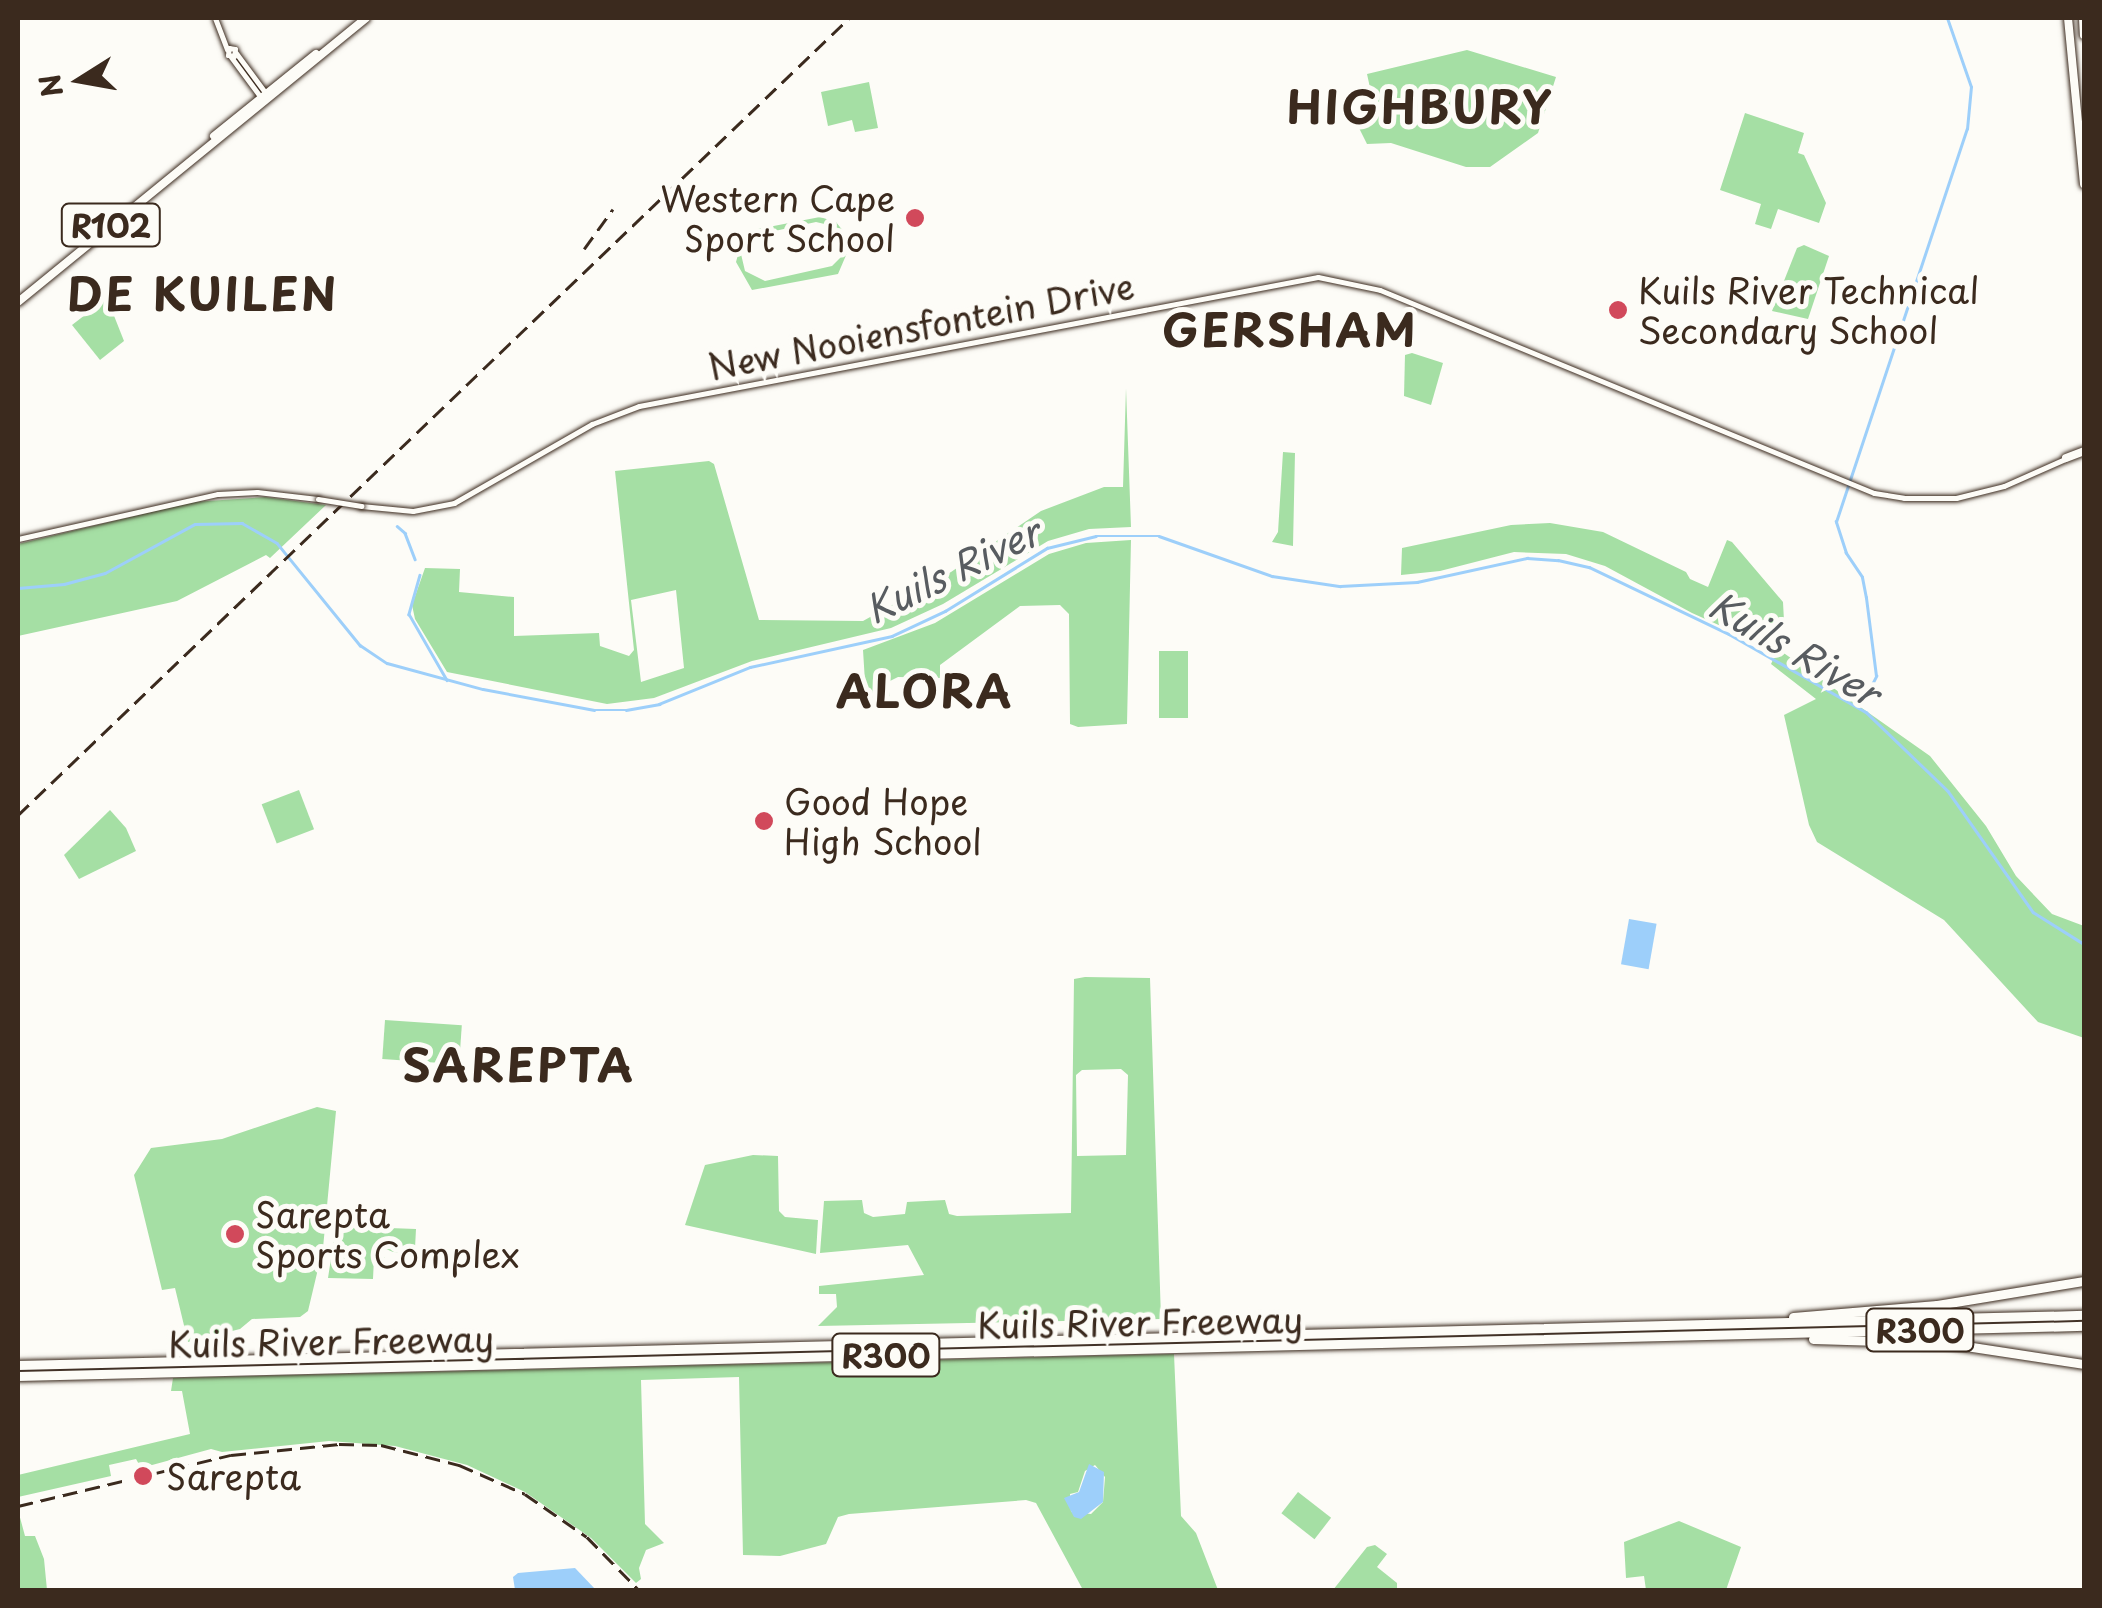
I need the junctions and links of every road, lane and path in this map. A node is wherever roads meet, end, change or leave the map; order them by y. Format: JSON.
{"nodes":[{"id":1,"x":215,"y":18,"type":"edge"},
{"id":2,"x":366,"y":18,"type":"edge"},
{"id":3,"x":2083,"y":18,"type":"edge"},
{"id":4,"x":2069,"y":22,"type":"edge"},
{"id":5,"x":2084,"y":32,"type":"edge"},
{"id":6,"x":265,"y":97,"type":"junction"},
{"id":7,"x":2084,"y":184,"type":"edge"},
{"id":8,"x":18,"y":302,"type":"edge"},
{"id":9,"x":2084,"y":449,"type":"edge"},
{"id":10,"x":2066,"y":458,"type":"joint"},
{"id":11,"x":18,"y":539,"type":"edge"},
{"id":12,"x":2084,"y":1280,"type":"edge"},
{"id":13,"x":2084,"y":1315,"type":"edge"},
{"id":14,"x":2084,"y":1326,"type":"edge"},
{"id":15,"x":1756,"y":1329,"type":"junction"},
{"id":16,"x":2084,"y":1364,"type":"edge"},
{"id":17,"x":18,"y":1365,"type":"edge"},
{"id":18,"x":18,"y":1376,"type":"edge"}],
"edges":[{"from":1,"to":6,"type":"street"},
{"from":2,"to":6,"type":"main road","number":"R102"},
{"from":3,"to":5,"type":"main road"},
{"from":4,"to":5,"type":"street"},
{"from":4,"to":7,"type":"main road"},
{"from":6,"to":8,"type":"main road","number":"R102"},
{"from":9,"to":10,"type":"main road"},
{"from":10,"to":11,"type":"street","name":"New Nooiensfontein Drive","bridge":true},
{"from":12,"to":15,"type":"highway"},
{"from":13,"to":15,"type":"highway","name":"Kuils River Freeway","number":"R300"},
{"from":14,"to":15,"type":"highway","name":"Kuils River Freeway","number":"R300"},
{"from":15,"to":16,"type":"highway"},
{"from":15,"to":17,"type":"highway","name":"Kuils River Freeway","number":"R300"},
{"from":15,"to":18,"type":"highway","name":"Kuils River Freeway","number":"R300"}]}
